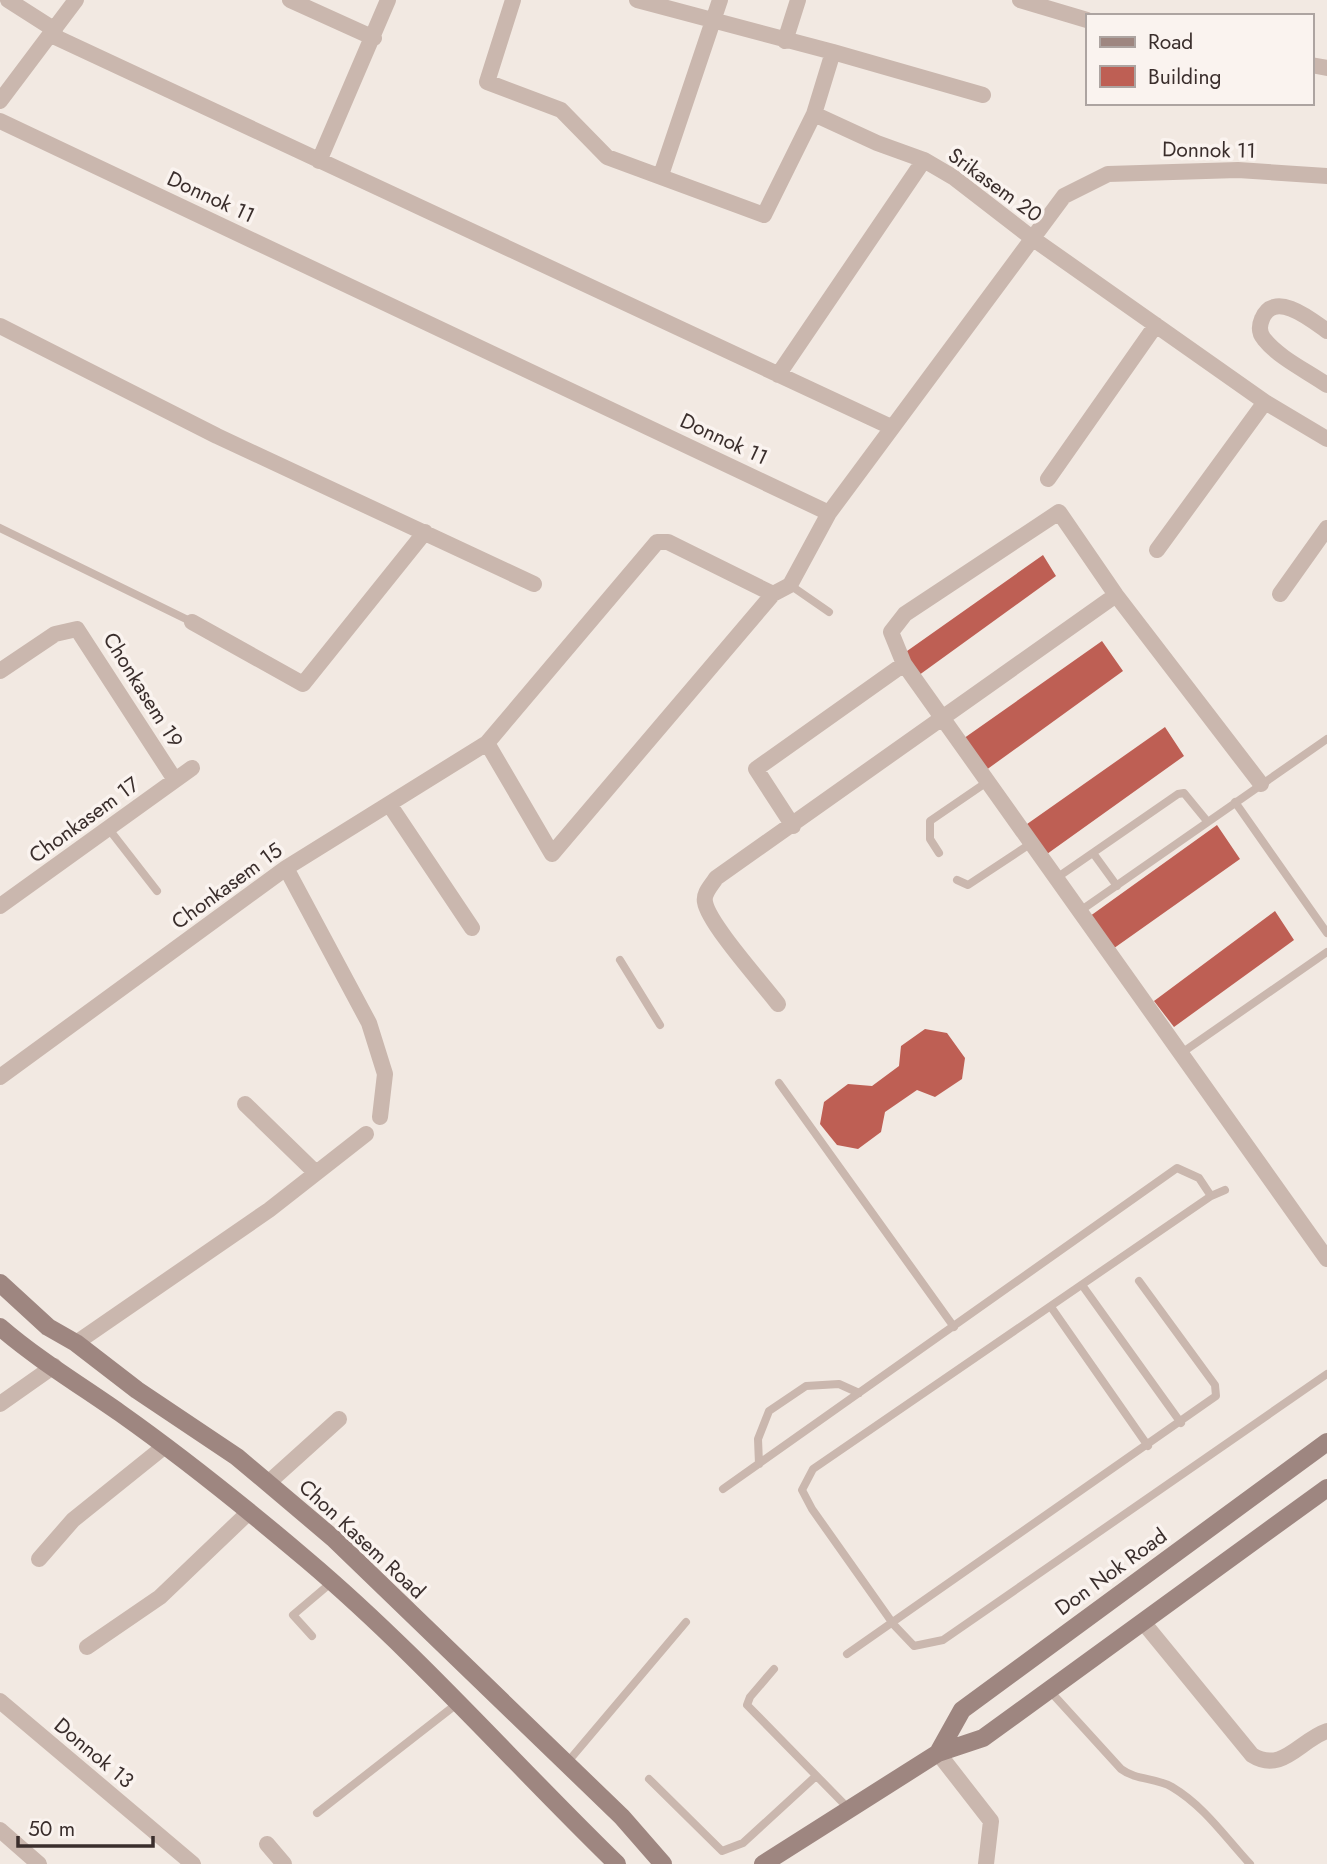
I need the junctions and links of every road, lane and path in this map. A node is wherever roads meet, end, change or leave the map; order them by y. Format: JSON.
{"nodes":[{"id":1,"x":8,"y":0,"type":"edge"},
{"id":2,"x":76,"y":0,"type":"edge"},
{"id":3,"x":290,"y":0,"type":"edge"},
{"id":4,"x":388,"y":0,"type":"edge"},
{"id":5,"x":513,"y":0,"type":"edge"},
{"id":6,"x":637,"y":0,"type":"edge"},
{"id":7,"x":720,"y":0,"type":"edge"},
{"id":8,"x":798,"y":0,"type":"edge"},
{"id":9,"x":1020,"y":0,"type":"edge"},
{"id":10,"x":713,"y":20,"type":"junction"},
{"id":11,"x":1086,"y":20,"type":"edge"},
{"id":12,"x":53,"y":33,"type":"junction"},
{"id":13,"x":374,"y":38,"type":"junction"},
{"id":14,"x":785,"y":41,"type":"junction"},
{"id":15,"x":833,"y":52,"type":"junction"},
{"id":16,"x":983,"y":95,"type":"dead end"},
{"id":17,"x":0,"y":101,"type":"edge"},
{"id":18,"x":814,"y":114,"type":"junction"},
{"id":19,"x":0,"y":121,"type":"edge"},
{"id":20,"x":924,"y":160,"type":"junction"},
{"id":21,"x":320,"y":161,"type":"junction"},
{"id":22,"x":661,"y":175,"type":"junction"},
{"id":23,"x":1327,"y":176,"type":"edge"},
{"id":24,"x":1032,"y":238,"type":"junction"},
{"id":25,"x":0,"y":326,"type":"edge"},
{"id":26,"x":1156,"y":326,"type":"junction"},
{"id":27,"x":1327,"y":331,"type":"edge"},
{"id":28,"x":778,"y":375,"type":"junction"},
{"id":29,"x":1327,"y":385,"type":"edge"},
{"id":30,"x":1265,"y":402,"type":"junction"},
{"id":31,"x":891,"y":427,"type":"junction"},
{"id":32,"x":1327,"y":439,"type":"edge"},
{"id":33,"x":1048,"y":480,"type":"dead end"},
{"id":34,"x":829,"y":513,"type":"junction"},
{"id":35,"x":0,"y":528,"type":"edge"},
{"id":36,"x":1327,"y":528,"type":"edge"},
{"id":37,"x":425,"y":532,"type":"junction"},
{"id":38,"x":1157,"y":550,"type":"dead end"},
{"id":39,"x":534,"y":584,"type":"dead end"},
{"id":40,"x":790,"y":584,"type":"junction"},
{"id":41,"x":773,"y":594,"type":"junction"},
{"id":42,"x":1280,"y":594,"type":"dead end"},
{"id":43,"x":1116,"y":595,"type":"junction"},
{"id":44,"x":829,"y":612,"type":"dead end"},
{"id":45,"x":192,"y":622,"type":"joint"},
{"id":46,"x":904,"y":664,"type":"junction"},
{"id":47,"x":0,"y":671,"type":"edge"},
{"id":48,"x":945,"y":719,"type":"junction"},
{"id":49,"x":1327,"y":739,"type":"edge"},
{"id":50,"x":487,"y":743,"type":"junction"},
{"id":51,"x":192,"y":768,"type":"dead end"},
{"id":52,"x":175,"y":780,"type":"junction"},
{"id":53,"x":987,"y":782,"type":"junction"},
{"id":54,"x":1261,"y":784,"type":"junction"},
{"id":55,"x":1235,"y":802,"type":"junction"},
{"id":56,"x":389,"y":804,"type":"junction"},
{"id":57,"x":1207,"y":821,"type":"junction"},
{"id":58,"x":793,"y":826,"type":"junction"},
{"id":59,"x":108,"y":828,"type":"junction"},
{"id":60,"x":1030,"y":844,"type":"junction"},
{"id":61,"x":939,"y":853,"type":"dead end"},
{"id":62,"x":1093,"y":853,"type":"junction"},
{"id":63,"x":286,"y":868,"type":"junction"},
{"id":64,"x":1055,"y":879,"type":"junction"},
{"id":65,"x":957,"y":880,"type":"dead end"},
{"id":66,"x":1117,"y":886,"type":"junction"},
{"id":67,"x":157,"y":891,"type":"dead end"},
{"id":68,"x":0,"y":906,"type":"edge"},
{"id":69,"x":1080,"y":911,"type":"junction"},
{"id":70,"x":472,"y":928,"type":"dead end"},
{"id":71,"x":1327,"y":933,"type":"edge"},
{"id":72,"x":1327,"y":952,"type":"edge"},
{"id":73,"x":620,"y":960,"type":"dead end"},
{"id":74,"x":778,"y":1004,"type":"dead end"},
{"id":75,"x":660,"y":1025,"type":"dead end"},
{"id":76,"x":1183,"y":1052,"type":"junction"},
{"id":77,"x":0,"y":1077,"type":"edge"},
{"id":78,"x":779,"y":1083,"type":"dead end"},
{"id":79,"x":245,"y":1104,"type":"dead end"},
{"id":80,"x":380,"y":1117,"type":"dead end"},
{"id":81,"x":366,"y":1134,"type":"dead end"},
{"id":82,"x":316,"y":1173,"type":"junction"},
{"id":83,"x":1225,"y":1190,"type":"dead end"},
{"id":84,"x":1211,"y":1196,"type":"junction"},
{"id":85,"x":1327,"y":1259,"type":"edge"},
{"id":86,"x":1139,"y":1281,"type":"dead end"},
{"id":87,"x":0,"y":1283,"type":"edge"},
{"id":88,"x":1082,"y":1285,"type":"junction"},
{"id":89,"x":1051,"y":1307,"type":"junction"},
{"id":90,"x":954,"y":1326,"type":"junction"},
{"id":91,"x":0,"y":1327,"type":"edge"},
{"id":92,"x":76,"y":1343,"type":"junction"},
{"id":93,"x":54,"y":1366,"type":"junction"},
{"id":94,"x":1327,"y":1374,"type":"edge"},
{"id":95,"x":859,"y":1393,"type":"junction"},
{"id":96,"x":0,"y":1404,"type":"edge"},
{"id":97,"x":338,"y":1419,"type":"dead end"},
{"id":98,"x":1181,"y":1423,"type":"junction"},
{"id":99,"x":1327,"y":1442,"type":"edge"},
{"id":100,"x":165,"y":1446,"type":"junction"},
{"id":101,"x":1148,"y":1446,"type":"junction"},
{"id":102,"x":759,"y":1464,"type":"junction"},
{"id":103,"x":268,"y":1483,"type":"junction"},
{"id":104,"x":1327,"y":1488,"type":"edge"},
{"id":105,"x":723,"y":1489,"type":"dead end"},
{"id":106,"x":249,"y":1512,"type":"junction"},
{"id":107,"x":39,"y":1559,"type":"dead end"},
{"id":108,"x":332,"y":1582,"type":"junction"},
{"id":109,"x":686,"y":1622,"type":"dead end"},
{"id":110,"x":1143,"y":1622,"type":"junction"},
{"id":111,"x":894,"y":1625,"type":"junction"},
{"id":112,"x":312,"y":1636,"type":"dead end"},
{"id":113,"x":87,"y":1647,"type":"dead end"},
{"id":114,"x":847,"y":1654,"type":"dead end"},
{"id":115,"x":774,"y":1669,"type":"dead end"},
{"id":116,"x":1049,"y":1690,"type":"junction"},
{"id":117,"x":0,"y":1701,"type":"edge"},
{"id":118,"x":458,"y":1703,"type":"junction"},
{"id":119,"x":1327,"y":1731,"type":"edge"},
{"id":120,"x":937,"y":1754,"type":"junction"},
{"id":121,"x":566,"y":1764,"type":"junction"},
{"id":122,"x":816,"y":1776,"type":"junction"},
{"id":123,"x":649,"y":1779,"type":"dead end"},
{"id":124,"x":849,"y":1809,"type":"junction"},
{"id":125,"x":317,"y":1813,"type":"dead end"},
{"id":126,"x":2,"y":1836,"type":"edge"},
{"id":127,"x":267,"y":1844,"type":"dead end"},
{"id":128,"x":39,"y":1864,"type":"edge"},
{"id":129,"x":193,"y":1864,"type":"edge"},
{"id":130,"x":284,"y":1864,"type":"edge"},
{"id":131,"x":617,"y":1864,"type":"edge"},
{"id":132,"x":663,"y":1864,"type":"edge"},
{"id":133,"x":763,"y":1864,"type":"edge"},
{"id":134,"x":986,"y":1864,"type":"edge"},
{"id":135,"x":1250,"y":1864,"type":"edge"}],
"edges":[{"from":1,"to":12,"type":"street"},
{"from":2,"to":12,"type":"street"},
{"from":3,"to":13,"type":"street"},
{"from":4,"to":13,"type":"street"},
{"from":5,"to":22,"type":"street"},
{"from":6,"to":10,"type":"street"},
{"from":7,"to":10,"type":"street"},
{"from":8,"to":14,"type":"street"},
{"from":9,"to":11,"type":"street"},
{"from":10,"to":14,"type":"street"},
{"from":10,"to":22,"type":"street"},
{"from":12,"to":17,"type":"street"},
{"from":12,"to":21,"type":"street"},
{"from":13,"to":21,"type":"street"},
{"from":14,"to":15,"type":"street"},
{"from":15,"to":16,"type":"street"},
{"from":15,"to":18,"type":"street"},
{"from":18,"to":20,"type":"street","name":"Srikasem 20"},
{"from":18,"to":22,"type":"street"},
{"from":19,"to":34,"type":"street","name":"Donnok 11"},
{"from":20,"to":24,"type":"street","name":"Srikasem 20"},
{"from":20,"to":28,"type":"street"},
{"from":21,"to":28,"type":"street"},
{"from":23,"to":24,"type":"street","name":"Donnok 11"},
{"from":24,"to":26,"type":"street","name":"Srikasem 20"},
{"from":24,"to":31,"type":"street","name":"Donnok 11"},
{"from":25,"to":37,"type":"street"},
{"from":26,"to":30,"type":"street","name":"Srikasem 20"},
{"from":26,"to":33,"type":"street"},
{"from":27,"to":29,"type":"street"},
{"from":28,"to":31,"type":"street"},
{"from":30,"to":32,"type":"street","name":"Srikasem 20"},
{"from":30,"to":38,"type":"street"},
{"from":31,"to":34,"type":"street","name":"Donnok 11"},
{"from":34,"to":40,"type":"street"},
{"from":35,"to":45,"type":"lane"},
{"from":36,"to":42,"type":"street"},
{"from":37,"to":39,"type":"street"},
{"from":37,"to":45,"type":"street"},
{"from":40,"to":41,"type":"street"},
{"from":40,"to":44,"type":"lane"},
{"from":41,"to":50,"type":"street","name":"Chonkasem 15"},
{"from":41,"to":50,"type":"street"},
{"from":43,"to":46,"type":"street"},
{"from":43,"to":48,"type":"street"},
{"from":43,"to":54,"type":"street"},
{"from":46,"to":48,"type":"street"},
{"from":46,"to":58,"type":"street"},
{"from":47,"to":52,"type":"street","name":"Chonkasem 19"},
{"from":48,"to":53,"type":"street"},
{"from":48,"to":58,"type":"street"},
{"from":49,"to":54,"type":"lane"},
{"from":50,"to":56,"type":"street","name":"Chonkasem 15"},
{"from":51,"to":52,"type":"street","name":"Chonkasem 17"},
{"from":52,"to":59,"type":"street","name":"Chonkasem 17"},
{"from":53,"to":60,"type":"street"},
{"from":53,"to":61,"type":"lane"},
{"from":54,"to":55,"type":"lane"},
{"from":55,"to":57,"type":"lane"},
{"from":55,"to":71,"type":"lane"},
{"from":56,"to":63,"type":"street","name":"Chonkasem 15"},
{"from":56,"to":70,"type":"street"},
{"from":57,"to":62,"type":"lane"},
{"from":57,"to":66,"type":"lane"},
{"from":58,"to":74,"type":"street"},
{"from":59,"to":67,"type":"lane"},
{"from":59,"to":68,"type":"street","name":"Chonkasem 17"},
{"from":60,"to":64,"type":"street"},
{"from":60,"to":65,"type":"lane"},
{"from":62,"to":64,"type":"lane"},
{"from":62,"to":66,"type":"lane"},
{"from":63,"to":77,"type":"street","name":"Chonkasem 15"},
{"from":63,"to":80,"type":"street"},
{"from":64,"to":69,"type":"street"},
{"from":66,"to":69,"type":"lane"},
{"from":69,"to":76,"type":"street"},
{"from":72,"to":76,"type":"lane"},
{"from":73,"to":75,"type":"lane"},
{"from":76,"to":85,"type":"street"},
{"from":78,"to":90,"type":"lane"},
{"from":79,"to":82,"type":"street"},
{"from":81,"to":82,"type":"street"},
{"from":82,"to":92,"type":"street"},
{"from":83,"to":84,"type":"lane"},
{"from":84,"to":88,"type":"lane"},
{"from":84,"to":90,"type":"lane"},
{"from":86,"to":98,"type":"lane"},
{"from":87,"to":92,"type":"main road","name":"Chon Kasem Road"},
{"from":88,"to":89,"type":"lane"},
{"from":88,"to":98,"type":"lane"},
{"from":89,"to":101,"type":"lane"},
{"from":89,"to":111,"type":"lane"},
{"from":90,"to":95,"type":"lane"},
{"from":91,"to":93,"type":"main road"},
{"from":92,"to":103,"type":"main road","name":"Chon Kasem Road"},
{"from":93,"to":96,"type":"street"},
{"from":93,"to":100,"type":"main road"},
{"from":94,"to":111,"type":"lane"},
{"from":95,"to":102,"type":"lane"},
{"from":95,"to":102,"type":"lane"},
{"from":97,"to":103,"type":"street"},
{"from":98,"to":101,"type":"lane"},
{"from":99,"to":120,"type":"main road","name":"Don Nok Road"},
{"from":100,"to":106,"type":"main road"},
{"from":100,"to":107,"type":"street"},
{"from":101,"to":111,"type":"lane"},
{"from":102,"to":105,"type":"lane"},
{"from":103,"to":121,"type":"main road","name":"Chon Kasem Road"},
{"from":104,"to":110,"type":"main road","name":"Don Nok Road"},
{"from":106,"to":108,"type":"main road"},
{"from":106,"to":113,"type":"street"},
{"from":108,"to":112,"type":"lane"},
{"from":108,"to":118,"type":"main road"},
{"from":109,"to":121,"type":"lane"},
{"from":110,"to":116,"type":"main road","name":"Don Nok Road"},
{"from":110,"to":119,"type":"street"},
{"from":111,"to":114,"type":"lane"},
{"from":115,"to":122,"type":"lane"},
{"from":116,"to":120,"type":"main road","name":"Don Nok Road"},
{"from":116,"to":135,"type":"lane"},
{"from":117,"to":129,"type":"street","name":"Donnok 13"},
{"from":118,"to":125,"type":"lane"},
{"from":118,"to":131,"type":"main road"},
{"from":120,"to":124,"type":"main road","name":"Don Nok Road"},
{"from":120,"to":134,"type":"street"},
{"from":121,"to":132,"type":"main road","name":"Chon Kasem Road"},
{"from":122,"to":123,"type":"lane"},
{"from":122,"to":124,"type":"lane"},
{"from":124,"to":133,"type":"main road","name":"Don Nok Road"},
{"from":126,"to":128,"type":"street"},
{"from":127,"to":130,"type":"street"}]}
